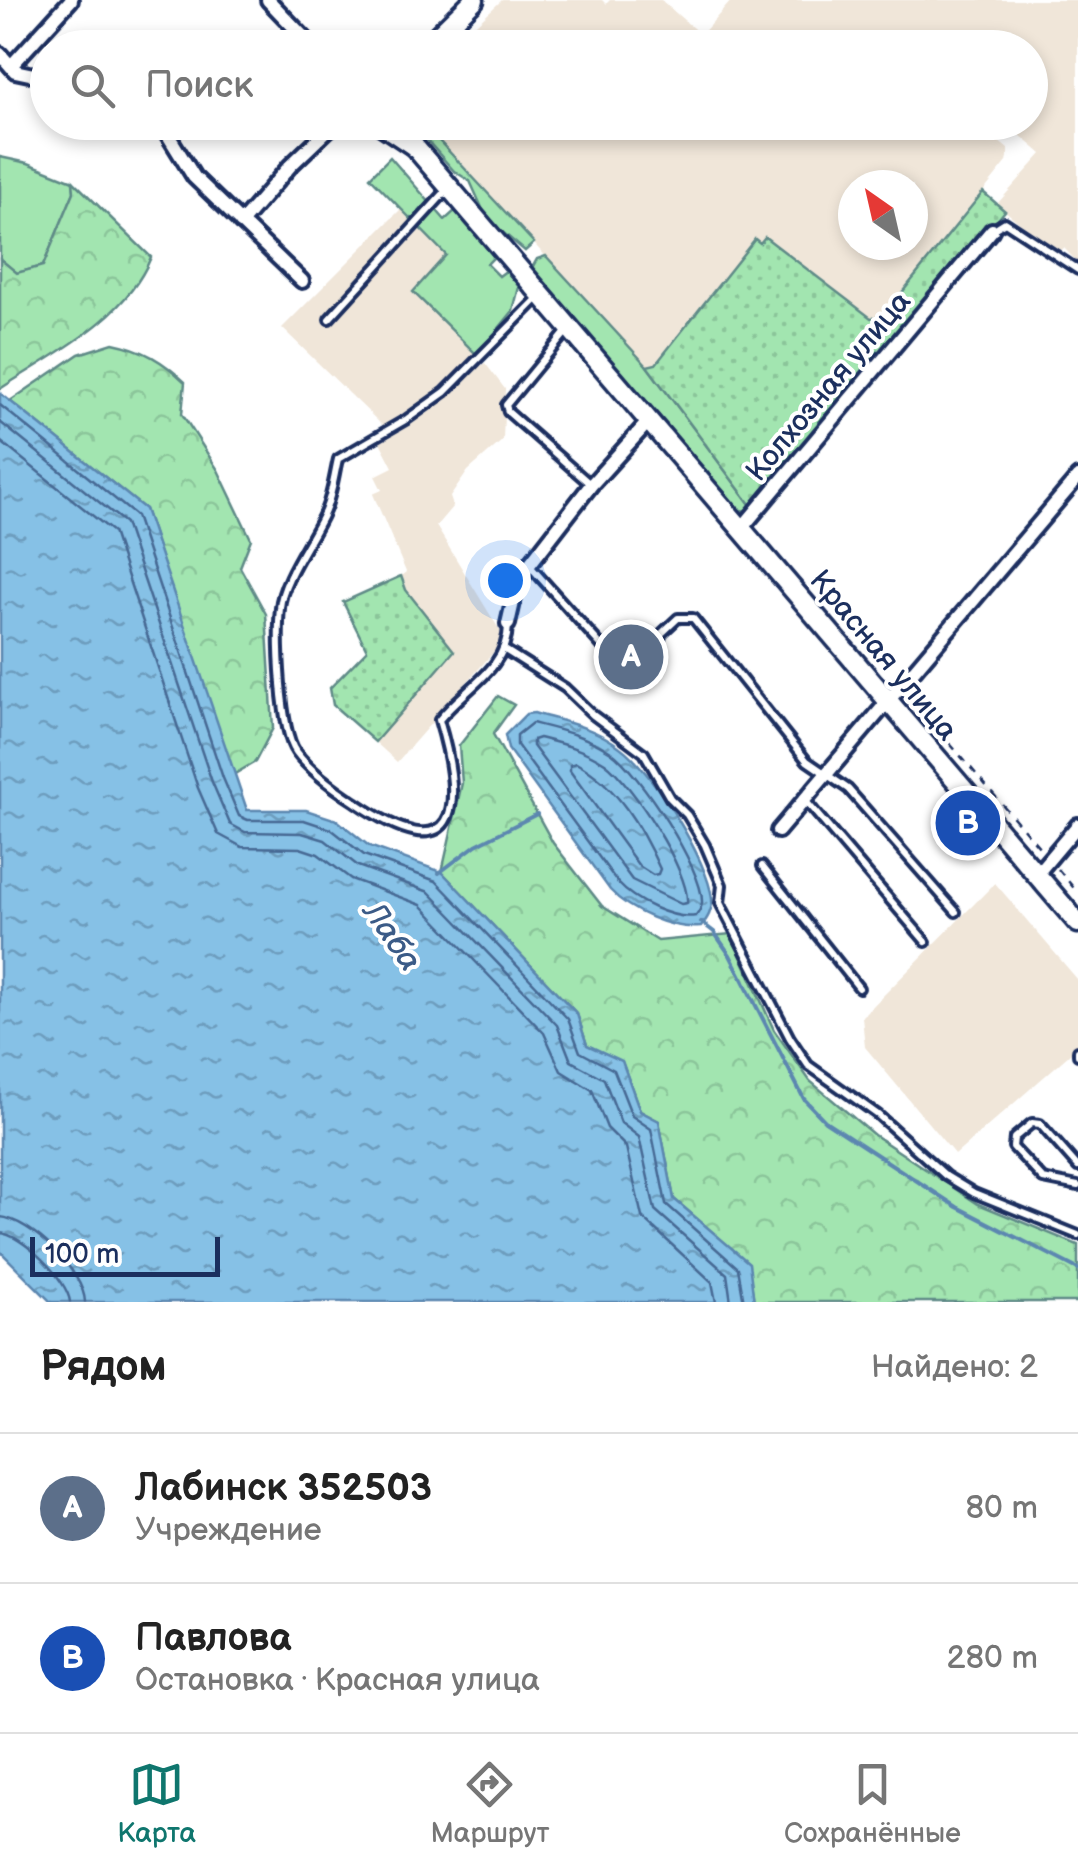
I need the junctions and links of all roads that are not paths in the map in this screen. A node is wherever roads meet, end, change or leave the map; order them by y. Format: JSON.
{"nodes":[{"id":1,"x":71,"y":0,"type":"edge"},
{"id":2,"x":268,"y":0,"type":"edge"},
{"id":3,"x":474,"y":0,"type":"edge"},
{"id":4,"x":43,"y":30,"type":"edge"},
{"id":5,"x":297,"y":30,"type":"edge"},
{"id":6,"x":441,"y":30,"type":"edge"},
{"id":7,"x":30,"y":44,"type":"edge"},
{"id":8,"x":0,"y":54,"type":"edge"},
{"id":9,"x":10,"y":66,"type":"junction"},
{"id":10,"x":30,"y":74,"type":"edge"},
{"id":11,"x":171,"y":140,"type":"edge"},
{"id":12,"x":317,"y":140,"type":"edge"},
{"id":13,"x":405,"y":140,"type":"edge"},
{"id":14,"x":411,"y":140,"type":"edge"},
{"id":15,"x":414,"y":146,"type":"junction"},
{"id":16,"x":450,"y":188,"type":"junction"},
{"id":17,"x":241,"y":222,"type":"junction"},
{"id":18,"x":992,"y":230,"type":"joint"},
{"id":19,"x":1078,"y":270,"type":"edge"},
{"id":20,"x":302,"y":281,"type":"dead end"},
{"id":21,"x":541,"y":294,"type":"junction"},
{"id":22,"x":328,"y":319,"type":"dead end"},
{"id":23,"x":570,"y":329,"type":"junction"},
{"id":24,"x":649,"y":421,"type":"junction"},
{"id":25,"x":1078,"y":477,"type":"edge"},
{"id":26,"x":591,"y":484,"type":"junction"},
{"id":27,"x":741,"y":529,"type":"junction"},
{"id":28,"x":529,"y":565,"type":"junction"},
{"id":29,"x":508,"y":624,"type":"joint"},
{"id":30,"x":505,"y":650,"type":"junction"},
{"id":31,"x":894,"y":694,"type":"junction"},
{"id":32,"x":827,"y":772,"type":"junction"},
{"id":33,"x":804,"y":799,"type":"junction"},
{"id":34,"x":1078,"y":825,"type":"edge"},
{"id":35,"x":778,"y":830,"type":"dead end"},
{"id":36,"x":762,"y":866,"type":"dead end"},
{"id":37,"x":1036,"y":875,"type":"junction"},
{"id":38,"x":956,"y":912,"type":"dead end"},
{"id":39,"x":1078,"y":923,"type":"edge"},
{"id":40,"x":926,"y":942,"type":"dead end"},
{"id":41,"x":859,"y":988,"type":"dead end"},
{"id":42,"x":1078,"y":1167,"type":"edge"},
{"id":43,"x":1078,"y":1186,"type":"edge"},
{"id":44,"x":1078,"y":1235,"type":"edge"}],
"edges":[{"from":1,"to":4,"type":"street"},
{"from":2,"to":5,"type":"street"},
{"from":3,"to":6,"type":"street"},
{"from":7,"to":9,"type":"street"},
{"from":8,"to":9,"type":"street"},
{"from":9,"to":10,"type":"street"},
{"from":11,"to":17,"type":"street"},
{"from":12,"to":17,"type":"street"},
{"from":13,"to":15,"type":"street","name":"Красная улица"},
{"from":14,"to":15,"type":"street","name":"Красная улица"},
{"from":15,"to":16,"type":"street","name":"Красная улица"},
{"from":16,"to":21,"type":"street","name":"Красная улица"},
{"from":16,"to":22,"type":"lane"},
{"from":17,"to":20,"type":"street"},
{"from":18,"to":19,"type":"lane"},
{"from":18,"to":27,"type":"street","name":"Колхозная улица"},
{"from":21,"to":23,"type":"street","name":"Красная улица"},
{"from":21,"to":30,"type":"lane"},
{"from":23,"to":24,"type":"street","name":"Красная улица"},
{"from":23,"to":26,"type":"lane"},
{"from":24,"to":26,"type":"street"},
{"from":24,"to":27,"type":"street","name":"Красная улица"},
{"from":25,"to":31,"type":"street"},
{"from":26,"to":28,"type":"street"},
{"from":27,"to":31,"type":"street","name":"Красная улица"},
{"from":28,"to":29,"type":"street"},
{"from":28,"to":32,"type":"lane"},
{"from":29,"to":30,"type":"lane"},
{"from":30,"to":44,"type":"lane"},
{"from":31,"to":32,"type":"street"},
{"from":31,"to":37,"type":"street","name":"Красная улица"},
{"from":32,"to":33,"type":"street"},
{"from":32,"to":38,"type":"lane"},
{"from":33,"to":35,"type":"street"},
{"from":33,"to":40,"type":"lane"},
{"from":34,"to":37,"type":"street"},
{"from":36,"to":41,"type":"lane"},
{"from":37,"to":39,"type":"street","name":"Красная улица"},
{"from":42,"to":43,"type":"lane"}]}
